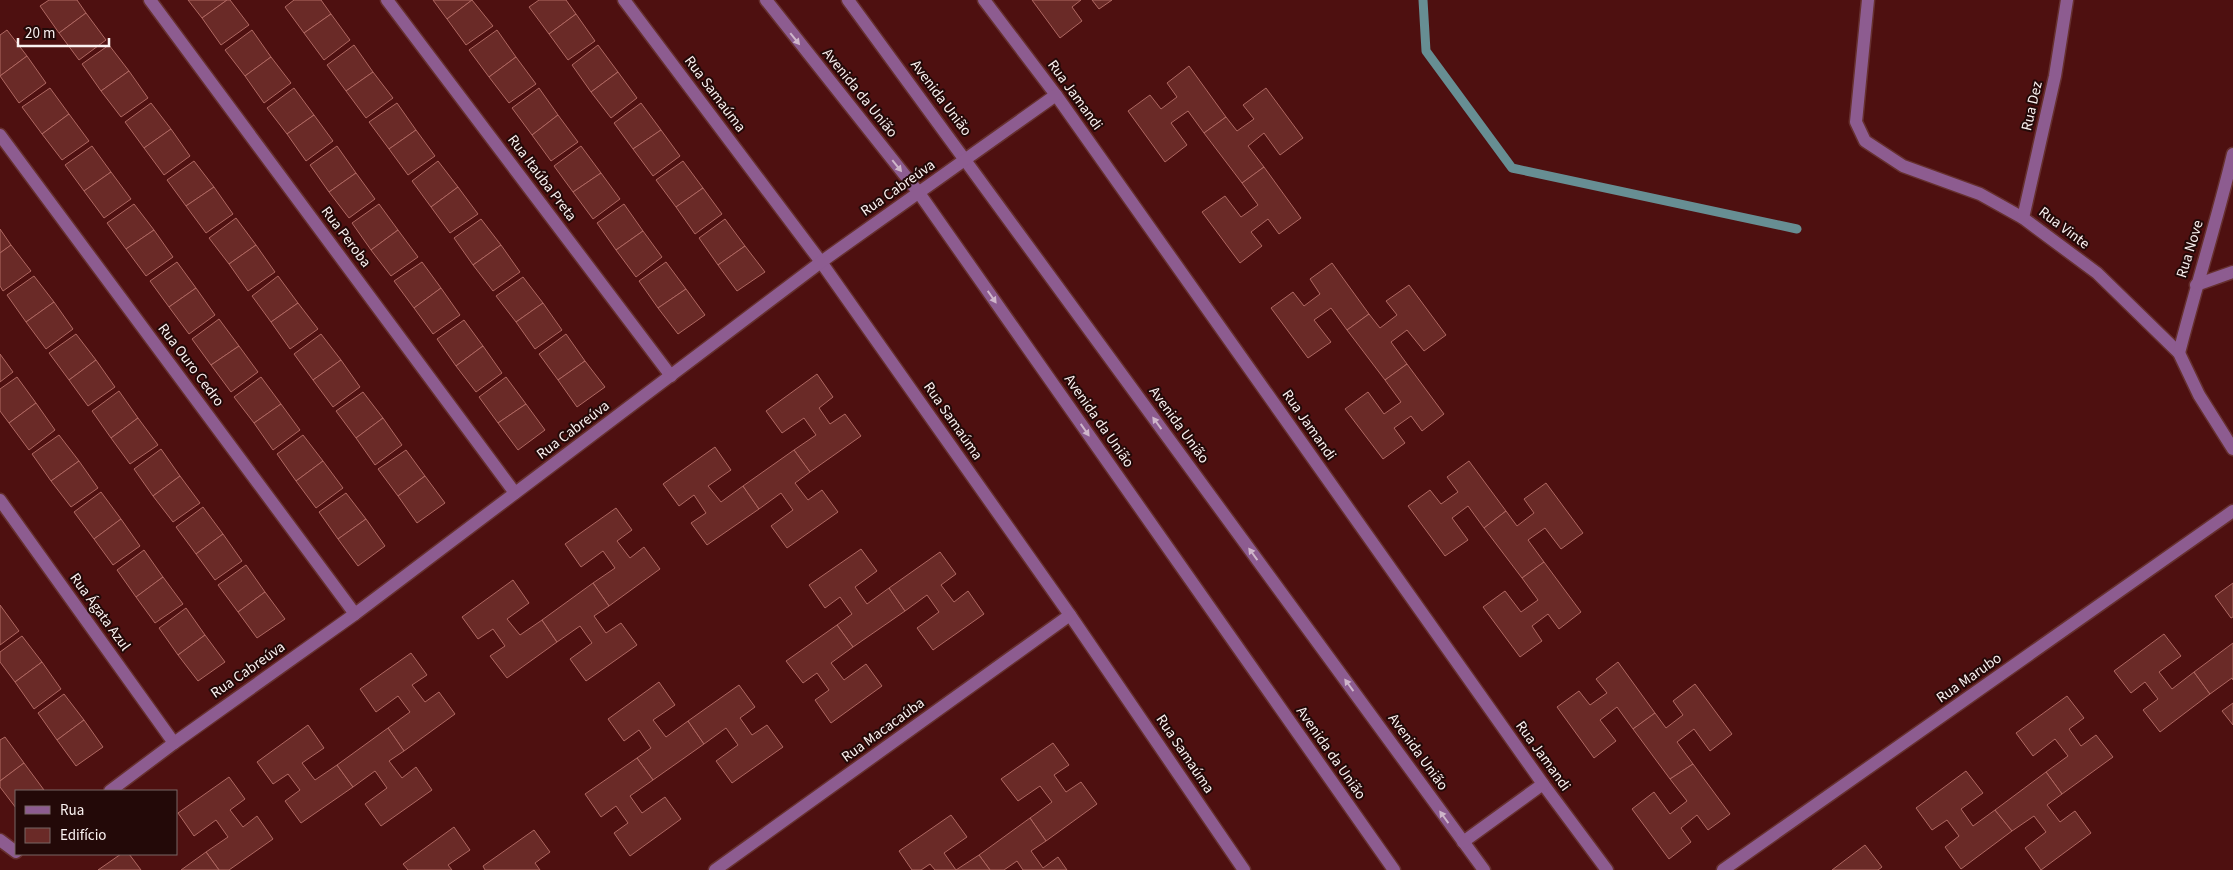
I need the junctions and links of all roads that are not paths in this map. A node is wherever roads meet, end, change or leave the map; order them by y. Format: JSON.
{"nodes":[{"id":1,"x":150,"y":0,"type":"edge"},
{"id":2,"x":387,"y":0,"type":"edge"},
{"id":3,"x":624,"y":0,"type":"edge"},
{"id":4,"x":766,"y":0,"type":"edge"},
{"id":5,"x":848,"y":0,"type":"edge"},
{"id":6,"x":984,"y":0,"type":"edge"},
{"id":7,"x":1868,"y":0,"type":"edge"},
{"id":8,"x":2066,"y":0,"type":"edge"},
{"id":9,"x":1056,"y":95,"type":"junction"},
{"id":10,"x":0,"y":135,"type":"edge"},
{"id":11,"x":2233,"y":154,"type":"edge"},
{"id":12,"x":966,"y":160,"type":"junction"},
{"id":13,"x":919,"y":193,"type":"junction"},
{"id":14,"x":2023,"y":218,"type":"junction"},
{"id":15,"x":821,"y":262,"type":"junction"},
{"id":16,"x":2233,"y":272,"type":"edge"},
{"id":17,"x":2196,"y":285,"type":"junction"},
{"id":18,"x":2179,"y":353,"type":"junction"},
{"id":19,"x":671,"y":376,"type":"junction"},
{"id":20,"x":2233,"y":449,"type":"edge"},
{"id":21,"x":515,"y":493,"type":"junction"},
{"id":22,"x":0,"y":500,"type":"edge"},
{"id":23,"x":2233,"y":511,"type":"edge"},
{"id":24,"x":355,"y":614,"type":"junction"},
{"id":25,"x":1070,"y":616,"type":"junction"},
{"id":26,"x":174,"y":743,"type":"junction"},
{"id":27,"x":1542,"y":784,"type":"junction"},
{"id":28,"x":111,"y":790,"type":"edge"},
{"id":29,"x":0,"y":840,"type":"edge"},
{"id":30,"x":1463,"y":842,"type":"junction"},
{"id":31,"x":15,"y":851,"type":"edge"},
{"id":32,"x":715,"y":870,"type":"edge"},
{"id":33,"x":1244,"y":870,"type":"edge"},
{"id":34,"x":1394,"y":870,"type":"edge"},
{"id":35,"x":1484,"y":870,"type":"edge"},
{"id":36,"x":1607,"y":870,"type":"edge"},
{"id":37,"x":1724,"y":870,"type":"edge"}],
"edges":[{"from":1,"to":21,"type":"street","name":"Rua Peroba"},
{"from":2,"to":19,"type":"street","name":"Rua Itaúba Preta"},
{"from":3,"to":15,"type":"street","name":"Rua Samaúma"},
{"from":4,"to":13,"type":"street","name":"Avenida da União","one_way":true},
{"from":5,"to":12,"type":"street","name":"Avenida União"},
{"from":6,"to":9,"type":"street","name":"Rua Jamandi"},
{"from":7,"to":14,"type":"street","name":"Rua Vinte"},
{"from":8,"to":14,"type":"street","name":"Rua Dez"},
{"from":9,"to":12,"type":"street","name":"Rua Cabreúva"},
{"from":9,"to":27,"type":"street","name":"Rua Jamandi"},
{"from":10,"to":24,"type":"street","name":"Rua Ouro Cedro"},
{"from":11,"to":17,"type":"street","name":"Rua Nove"},
{"from":12,"to":13,"type":"street","name":"Rua Cabreúva"},
{"from":30,"to":12,"type":"street","name":"Avenida União","one_way":true},
{"from":13,"to":15,"type":"street","name":"Rua Cabreúva"},
{"from":13,"to":34,"type":"street","name":"Avenida da União","one_way":true},
{"from":14,"to":18,"type":"street","name":"Rua Vinte"},
{"from":15,"to":19,"type":"street","name":"Rua Cabreúva"},
{"from":15,"to":25,"type":"street","name":"Rua Samaúma"},
{"from":16,"to":17,"type":"street"},
{"from":17,"to":18,"type":"street","name":"Rua Nove"},
{"from":18,"to":20,"type":"street","name":"Rua Vinte"},
{"from":19,"to":21,"type":"street","name":"Rua Cabreúva"},
{"from":21,"to":24,"type":"street","name":"Rua Cabreúva"},
{"from":22,"to":26,"type":"street","name":"Rua Ágata Azul"},
{"from":23,"to":37,"type":"street","name":"Rua Marubo"},
{"from":24,"to":26,"type":"street","name":"Rua Cabreúva"},
{"from":25,"to":32,"type":"street","name":"Rua Macacaúba"},
{"from":25,"to":33,"type":"street","name":"Rua Samaúma"},
{"from":26,"to":28,"type":"street","name":"Rua Cabreúva"},
{"from":27,"to":30,"type":"street"},
{"from":27,"to":36,"type":"street","name":"Rua Jamandi"},
{"from":29,"to":31,"type":"street"},
{"from":30,"to":35,"type":"street","name":"Avenida União"}]}
